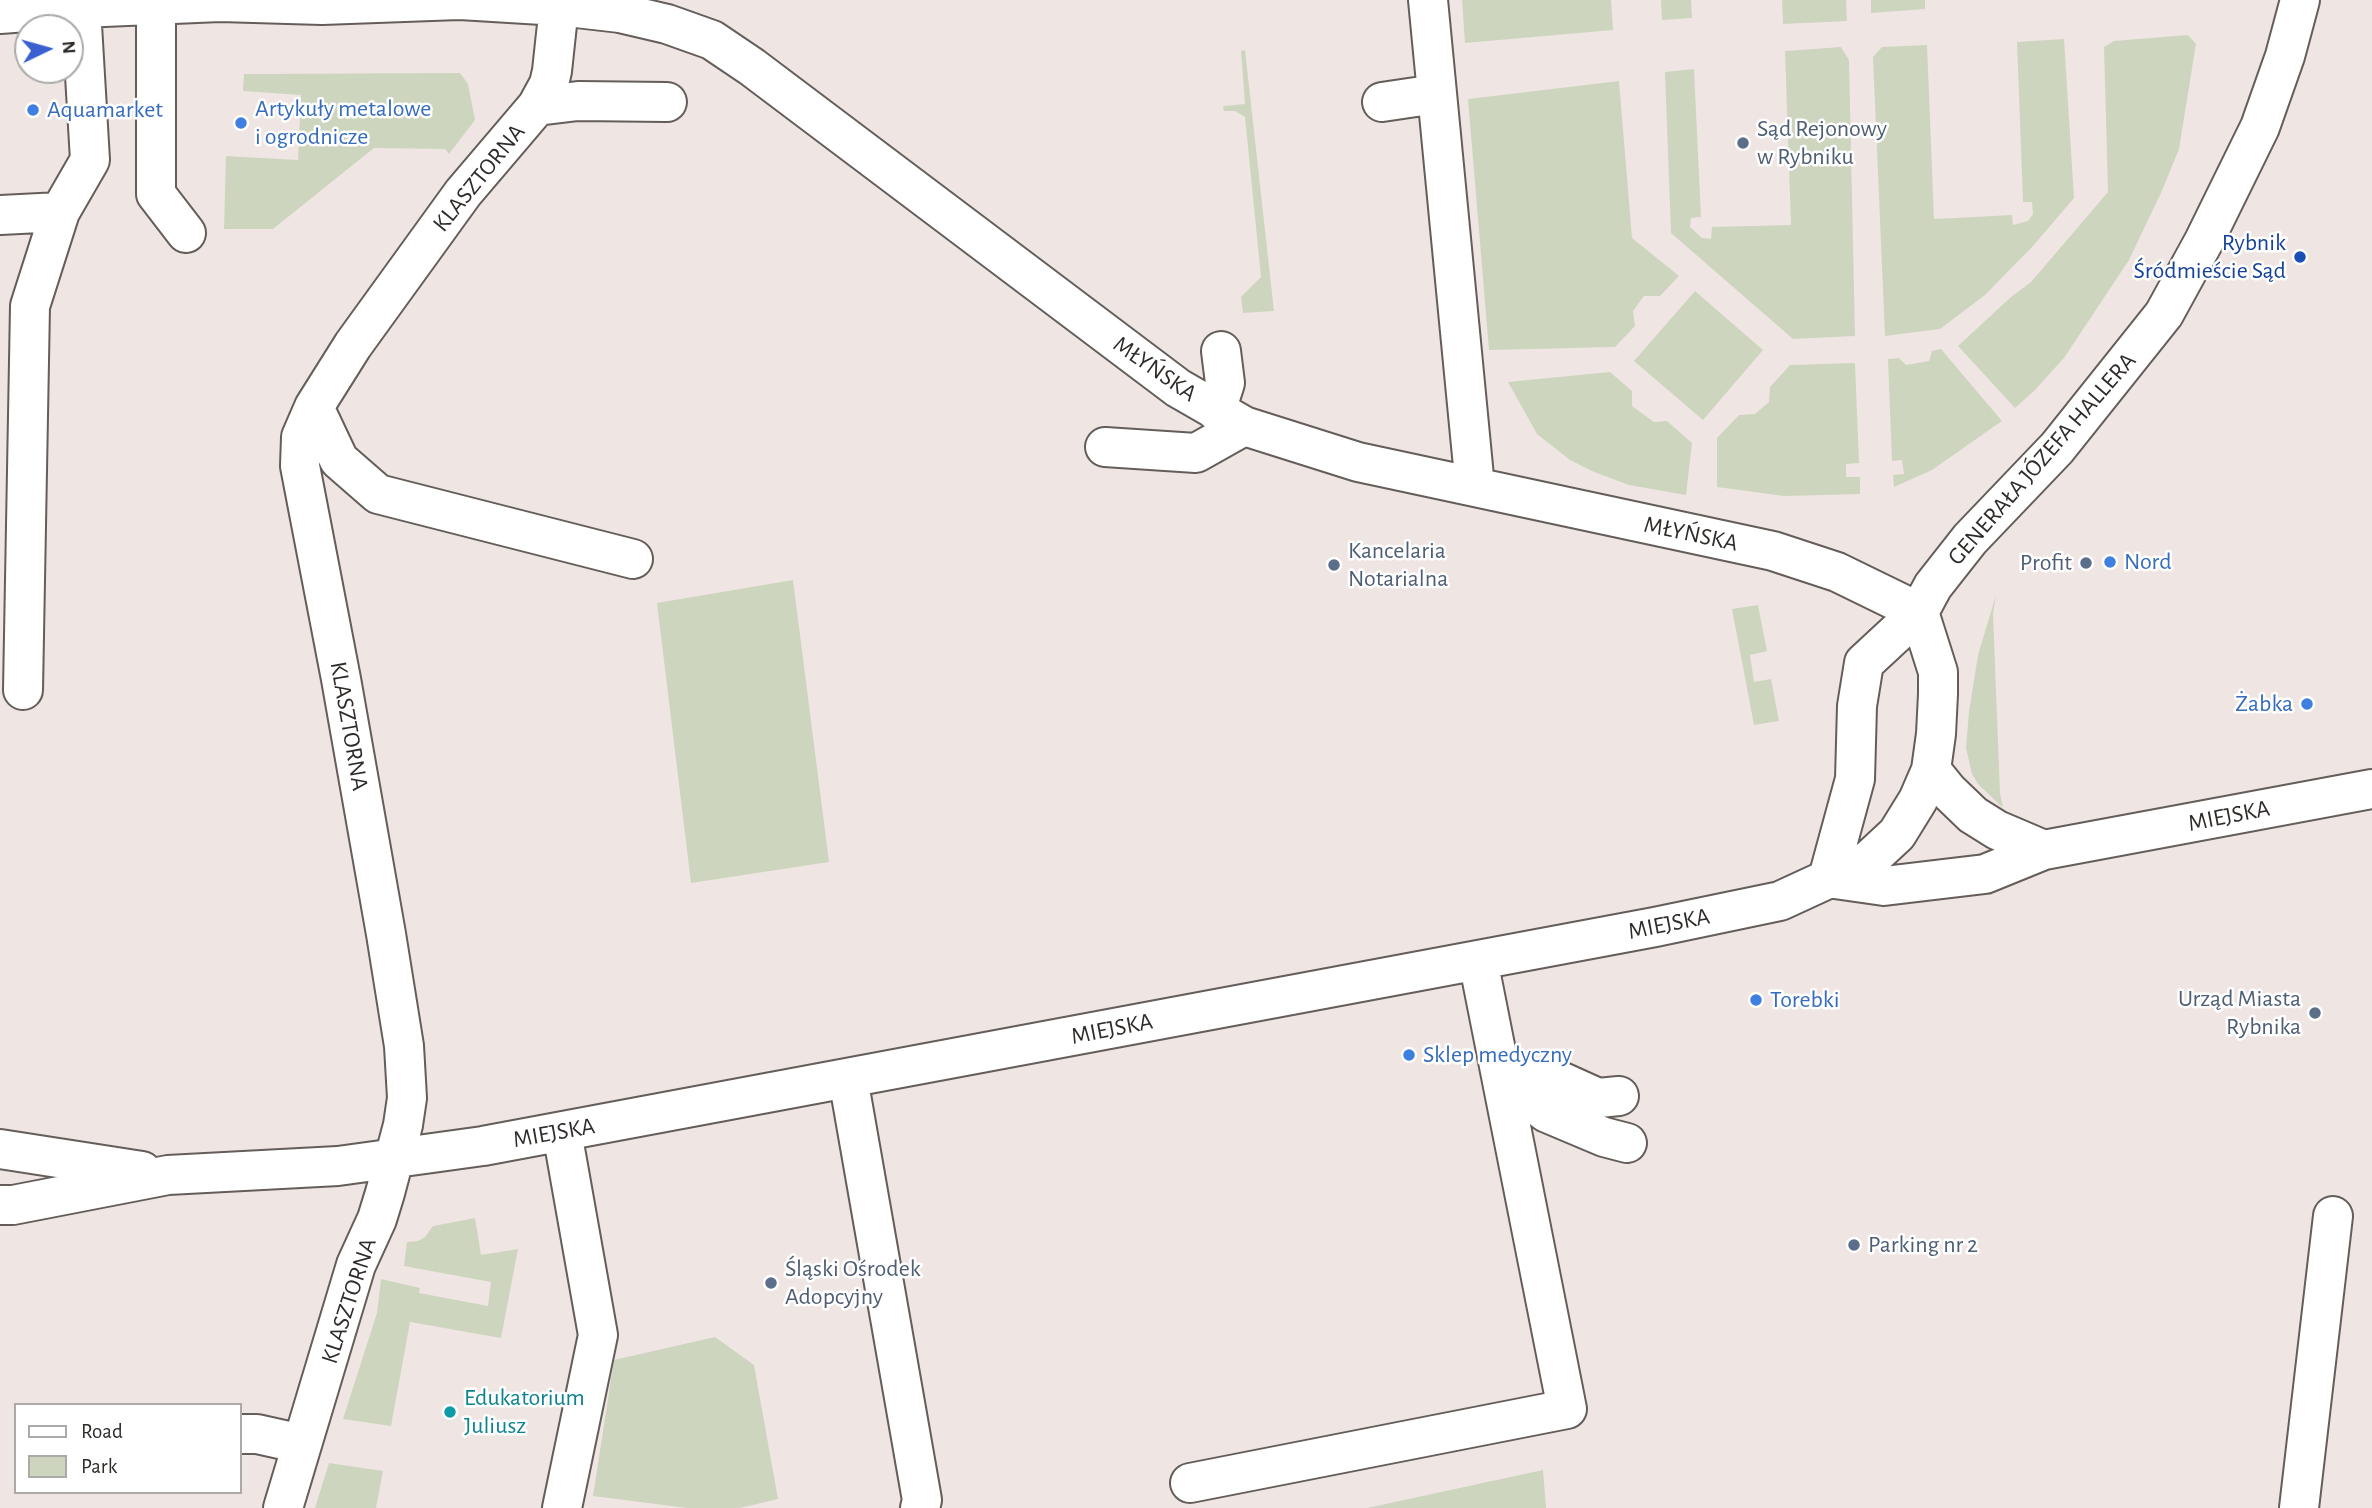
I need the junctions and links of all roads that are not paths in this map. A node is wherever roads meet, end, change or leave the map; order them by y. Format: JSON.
{"nodes":[{"id":1,"x":475,"y":0,"type":"edge"},
{"id":2,"x":1428,"y":0,"type":"edge"},
{"id":3,"x":2300,"y":0,"type":"edge"},
{"id":4,"x":220,"y":1,"type":"edge"},
{"id":5,"x":156,"y":4,"type":"junction"},
{"id":6,"x":559,"y":6,"type":"junction"},
{"id":7,"x":81,"y":8,"type":"junction"},
{"id":8,"x":0,"y":14,"type":"edge"},
{"id":9,"x":1436,"y":94,"type":"junction"},
{"id":10,"x":667,"y":102,"type":"dead end"},
{"id":11,"x":1382,"y":102,"type":"dead end"},
{"id":12,"x":537,"y":106,"type":"junction"},
{"id":13,"x":60,"y":212,"type":"junction"},
{"id":14,"x":0,"y":215,"type":"edge"},
{"id":15,"x":186,"y":233,"type":"dead end"},
{"id":16,"x":1221,"y":351,"type":"dead end"},
{"id":17,"x":314,"y":407,"type":"junction"},
{"id":18,"x":1230,"y":419,"type":"junction"},
{"id":19,"x":1105,"y":447,"type":"dead end"},
{"id":20,"x":1475,"y":487,"type":"junction"},
{"id":21,"x":633,"y":559,"type":"dead end"},
{"id":22,"x":1919,"y":612,"type":"junction"},
{"id":23,"x":23,"y":690,"type":"dead end"},
{"id":24,"x":1931,"y":769,"type":"junction"},
{"id":25,"x":2372,"y":789,"type":"edge"},
{"id":26,"x":2044,"y":850,"type":"junction"},
{"id":27,"x":1828,"y":878,"type":"junction"},
{"id":28,"x":1478,"y":960,"type":"junction"},
{"id":29,"x":848,"y":1078,"type":"junction"},
{"id":30,"x":1502,"y":1079,"type":"junction"},
{"id":31,"x":1619,"y":1096,"type":"dead end"},
{"id":32,"x":562,"y":1132,"type":"junction"},
{"id":33,"x":1627,"y":1143,"type":"dead end"},
{"id":34,"x":0,"y":1149,"type":"edge"},
{"id":35,"x":395,"y":1160,"type":"junction"},
{"id":36,"x":168,"y":1175,"type":"junction"},
{"id":37,"x":0,"y":1205,"type":"edge"},
{"id":38,"x":2333,"y":1216,"type":"dead end"},
{"id":39,"x":242,"y":1434,"type":"edge"},
{"id":40,"x":302,"y":1444,"type":"junction"},
{"id":41,"x":1190,"y":1483,"type":"dead end"},
{"id":42,"x":283,"y":1508,"type":"edge"},
{"id":43,"x":562,"y":1508,"type":"edge"},
{"id":44,"x":920,"y":1508,"type":"edge"},
{"id":45,"x":2299,"y":1508,"type":"edge"}],
"edges":[{"from":1,"to":4,"type":"street","name":"MŁYŃSKA"},
{"from":1,"to":6,"type":"street","name":"MŁYŃSKA"},
{"from":2,"to":9,"type":"street"},
{"from":3,"to":22,"type":"street","name":"GENERAŁA JÓZEFA HALLERA"},
{"from":4,"to":5,"type":"street","name":"MŁYŃSKA"},
{"from":5,"to":7,"type":"street","name":"MŁYŃSKA"},
{"from":5,"to":15,"type":"street"},
{"from":6,"to":12,"type":"street","name":"KLASZTORNA"},
{"from":6,"to":18,"type":"street","name":"MŁYŃSKA"},
{"from":7,"to":8,"type":"street","name":"MŁYŃSKA"},
{"from":7,"to":13,"type":"street"},
{"from":9,"to":11,"type":"street"},
{"from":9,"to":20,"type":"street"},
{"from":10,"to":12,"type":"street"},
{"from":12,"to":17,"type":"street","name":"KLASZTORNA"},
{"from":13,"to":14,"type":"street"},
{"from":13,"to":23,"type":"street"},
{"from":16,"to":18,"type":"street"},
{"from":17,"to":21,"type":"street"},
{"from":17,"to":35,"type":"street","name":"KLASZTORNA"},
{"from":18,"to":19,"type":"street"},
{"from":18,"to":20,"type":"street","name":"MŁYŃSKA"},
{"from":20,"to":22,"type":"street","name":"MŁYŃSKA"},
{"from":22,"to":24,"type":"street"},
{"from":22,"to":27,"type":"street","name":"GENERAŁA JÓZEFA HALLERA"},
{"from":24,"to":26,"type":"street"},
{"from":24,"to":27,"type":"street"},
{"from":25,"to":26,"type":"street","name":"MIEJSKA"},
{"from":26,"to":27,"type":"street","name":"MIEJSKA"},
{"from":27,"to":28,"type":"street","name":"MIEJSKA"},
{"from":28,"to":29,"type":"street","name":"MIEJSKA"},
{"from":28,"to":30,"type":"street"},
{"from":29,"to":32,"type":"street","name":"MIEJSKA"},
{"from":29,"to":44,"type":"street"},
{"from":30,"to":31,"type":"street"},
{"from":30,"to":33,"type":"street"},
{"from":30,"to":41,"type":"street"},
{"from":32,"to":35,"type":"street","name":"MIEJSKA"},
{"from":32,"to":43,"type":"street"},
{"from":34,"to":36,"type":"street","name":"MIEJSKA"},
{"from":35,"to":36,"type":"street","name":"MIEJSKA"},
{"from":35,"to":40,"type":"street","name":"KLASZTORNA"},
{"from":36,"to":37,"type":"street","name":"MIEJSKA"},
{"from":38,"to":45,"type":"street"},
{"from":39,"to":40,"type":"street"},
{"from":40,"to":42,"type":"street","name":"KLASZTORNA"}]}
